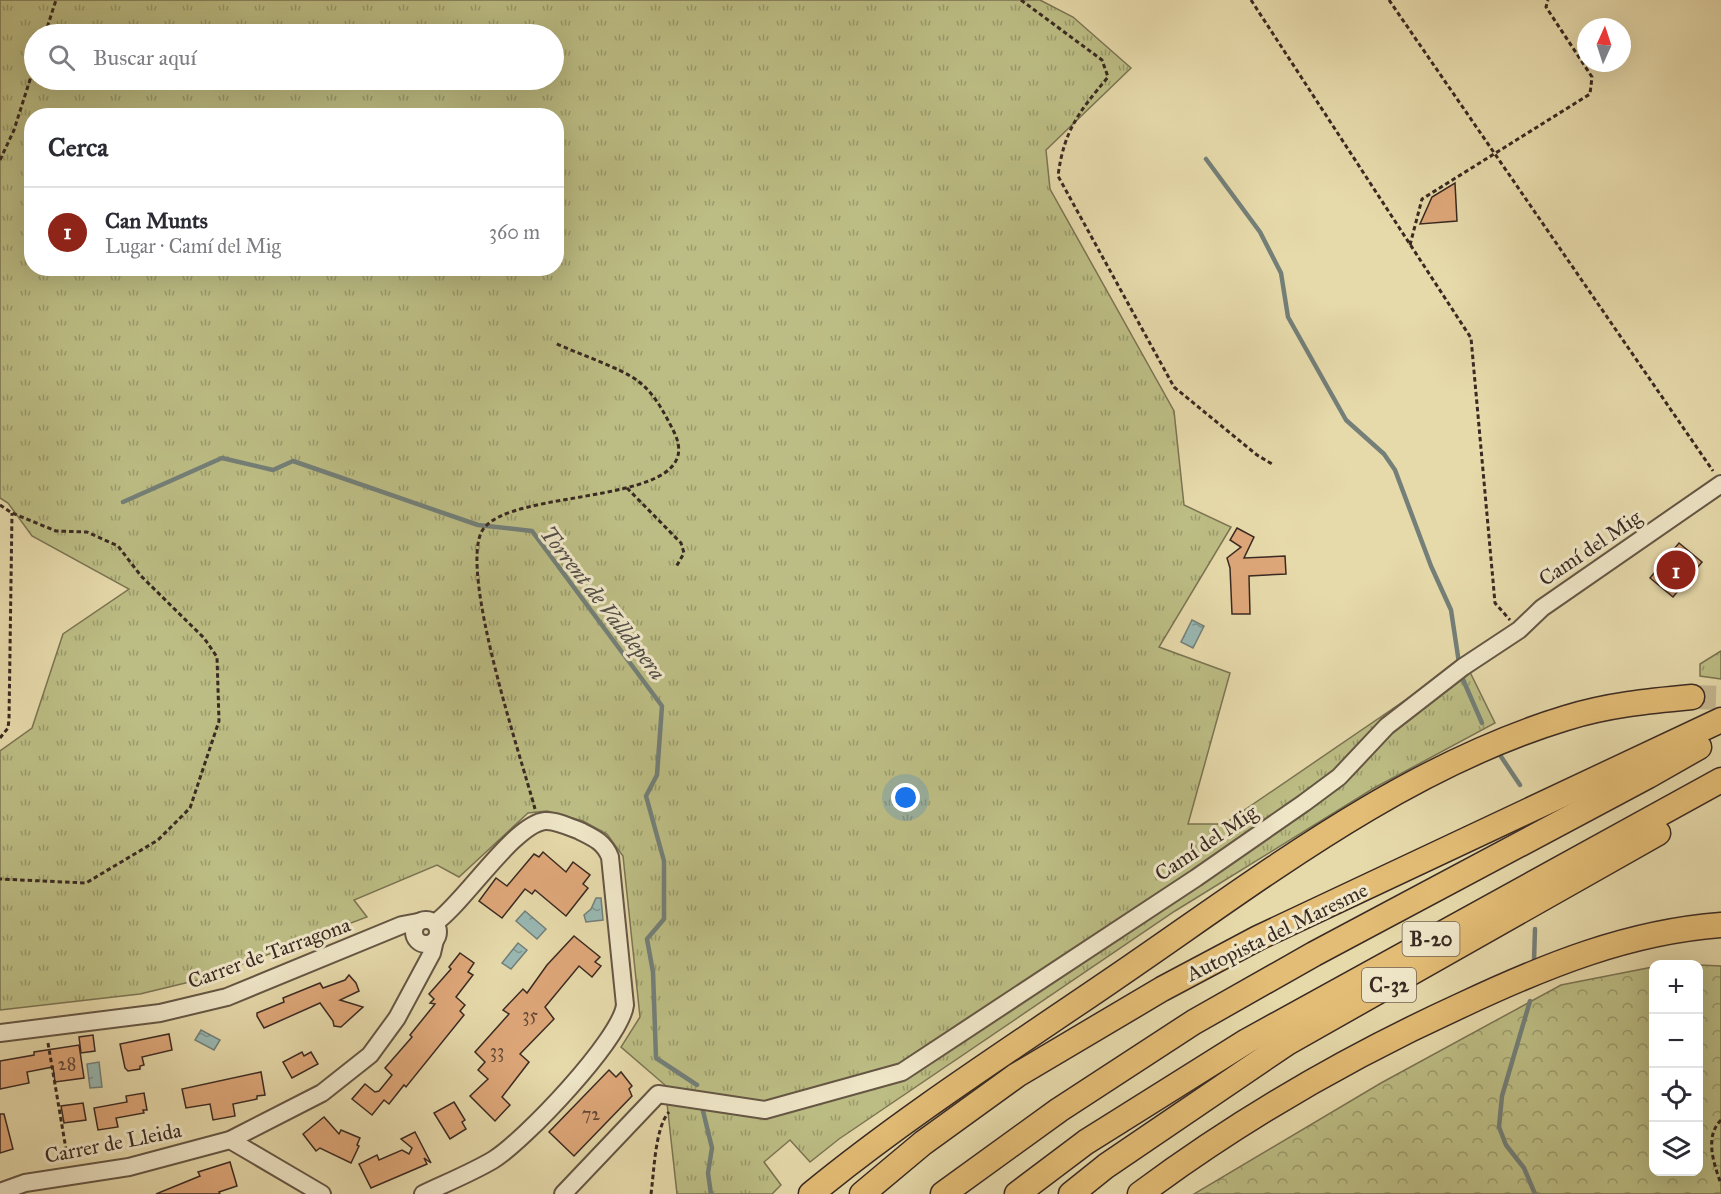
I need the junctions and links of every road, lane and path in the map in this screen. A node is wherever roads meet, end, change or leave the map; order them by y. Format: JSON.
{"nodes":[{"id":1,"x":56,"y":0,"type":"edge"},
{"id":2,"x":1021,"y":0,"type":"edge"},
{"id":3,"x":1251,"y":0,"type":"edge"},
{"id":4,"x":1389,"y":0,"type":"edge"},
{"id":5,"x":1548,"y":0,"type":"edge"},
{"id":6,"x":48,"y":24,"type":"edge"},
{"id":7,"x":27,"y":90,"type":"edge"},
{"id":8,"x":1495,"y":154,"type":"junction"},
{"id":9,"x":0,"y":160,"type":"edge"},
{"id":10,"x":1410,"y":245,"type":"junction"},
{"id":11,"x":555,"y":343,"type":"dead end"},
{"id":12,"x":1272,"y":464,"type":"dead end"},
{"id":13,"x":1718,"y":478,"type":"edge"},
{"id":14,"x":627,"y":488,"type":"junction"},
{"id":15,"x":0,"y":505,"type":"edge"},
{"id":16,"x":12,"y":513,"type":"junction"},
{"id":17,"x":676,"y":567,"type":"dead end"},
{"id":18,"x":1519,"y":630,"type":"junction"},
{"id":19,"x":1692,"y":697,"type":"tunnel mouth"},
{"id":20,"x":1721,"y":720,"type":"edge"},
{"id":21,"x":1721,"y":733,"type":"edge"},
{"id":22,"x":0,"y":738,"type":"edge"},
{"id":23,"x":1721,"y":780,"type":"edge"},
{"id":24,"x":1721,"y":798,"type":"edge"},
{"id":25,"x":538,"y":823,"type":"junction"},
{"id":26,"x":0,"y":879,"type":"edge"},
{"id":27,"x":1721,"y":925,"type":"edge"},
{"id":28,"x":425,"y":933,"type":"junction"},
{"id":29,"x":46,"y":1027,"type":"junction"},
{"id":30,"x":0,"y":1033,"type":"edge"},
{"id":31,"x":1056,"y":1051,"type":"junction"},
{"id":32,"x":683,"y":1097,"type":"junction"},
{"id":33,"x":1721,"y":1120,"type":"edge"},
{"id":34,"x":904,"y":1123,"type":"junction"},
{"id":35,"x":230,"y":1140,"type":"junction"},
{"id":36,"x":70,"y":1174,"type":"junction"},
{"id":37,"x":1721,"y":1184,"type":"edge"},
{"id":38,"x":0,"y":1192,"type":"edge"},
{"id":39,"x":322,"y":1194,"type":"edge"},
{"id":40,"x":423,"y":1194,"type":"edge"},
{"id":41,"x":563,"y":1194,"type":"edge"},
{"id":42,"x":651,"y":1194,"type":"edge"},
{"id":43,"x":811,"y":1194,"type":"edge"},
{"id":44,"x":862,"y":1194,"type":"edge"},
{"id":45,"x":943,"y":1194,"type":"edge"},
{"id":46,"x":1017,"y":1194,"type":"edge"},
{"id":47,"x":1071,"y":1194,"type":"edge"},
{"id":48,"x":1140,"y":1194,"type":"edge"}],
"edges":[{"from":1,"to":6,"type":"path"},
{"from":2,"to":12,"type":"path"},
{"from":3,"to":10,"type":"path"},
{"from":4,"to":8,"type":"path"},
{"from":5,"to":8,"type":"path"},
{"from":7,"to":9,"type":"path"},
{"from":8,"to":10,"type":"path"},
{"from":8,"to":13,"type":"path"},
{"from":10,"to":18,"type":"path"},
{"from":11,"to":14,"type":"path"},
{"from":13,"to":18,"type":"street","name":"Camí del Mig"},
{"from":14,"to":17,"type":"path"},
{"from":14,"to":25,"type":"path"},
{"from":15,"to":16,"type":"path"},
{"from":16,"to":22,"type":"path"},
{"from":16,"to":26,"type":"path"},
{"from":18,"to":32,"type":"street","name":"Camí del Mig"},
{"from":19,"to":34,"type":"highway"},
{"from":20,"to":31,"type":"highway","name":"Autopista del Maresme"},
{"from":21,"to":45,"type":"highway","number":"B-20"},
{"from":23,"to":46,"type":"highway","number":"B-20"},
{"from":24,"to":47,"type":"highway","number":"C-32"},
{"from":25,"to":28,"type":"street","name":"Carrer de Lleida"},
{"from":25,"to":40,"type":"street"},
{"from":27,"to":48,"type":"highway"},
{"from":28,"to":29,"type":"street","name":"Carrer de Tarragona"},
{"from":28,"to":35,"type":"street","name":"Carrer de Lleida"},
{"from":29,"to":30,"type":"street","name":"Carrer de Tarragona"},
{"from":29,"to":36,"type":"path"},
{"from":31,"to":34,"type":"highway"},
{"from":31,"to":44,"type":"highway","name":"Autopista del Maresme"},
{"from":32,"to":41,"type":"street","name":"Camí del Mig"},
{"from":32,"to":42,"type":"path"},
{"from":33,"to":37,"type":"path"},
{"from":34,"to":43,"type":"highway"},
{"from":35,"to":36,"type":"street","name":"Carrer de Lleida"},
{"from":35,"to":39,"type":"street"},
{"from":36,"to":38,"type":"street","name":"Carrer de Lleida"}]}
